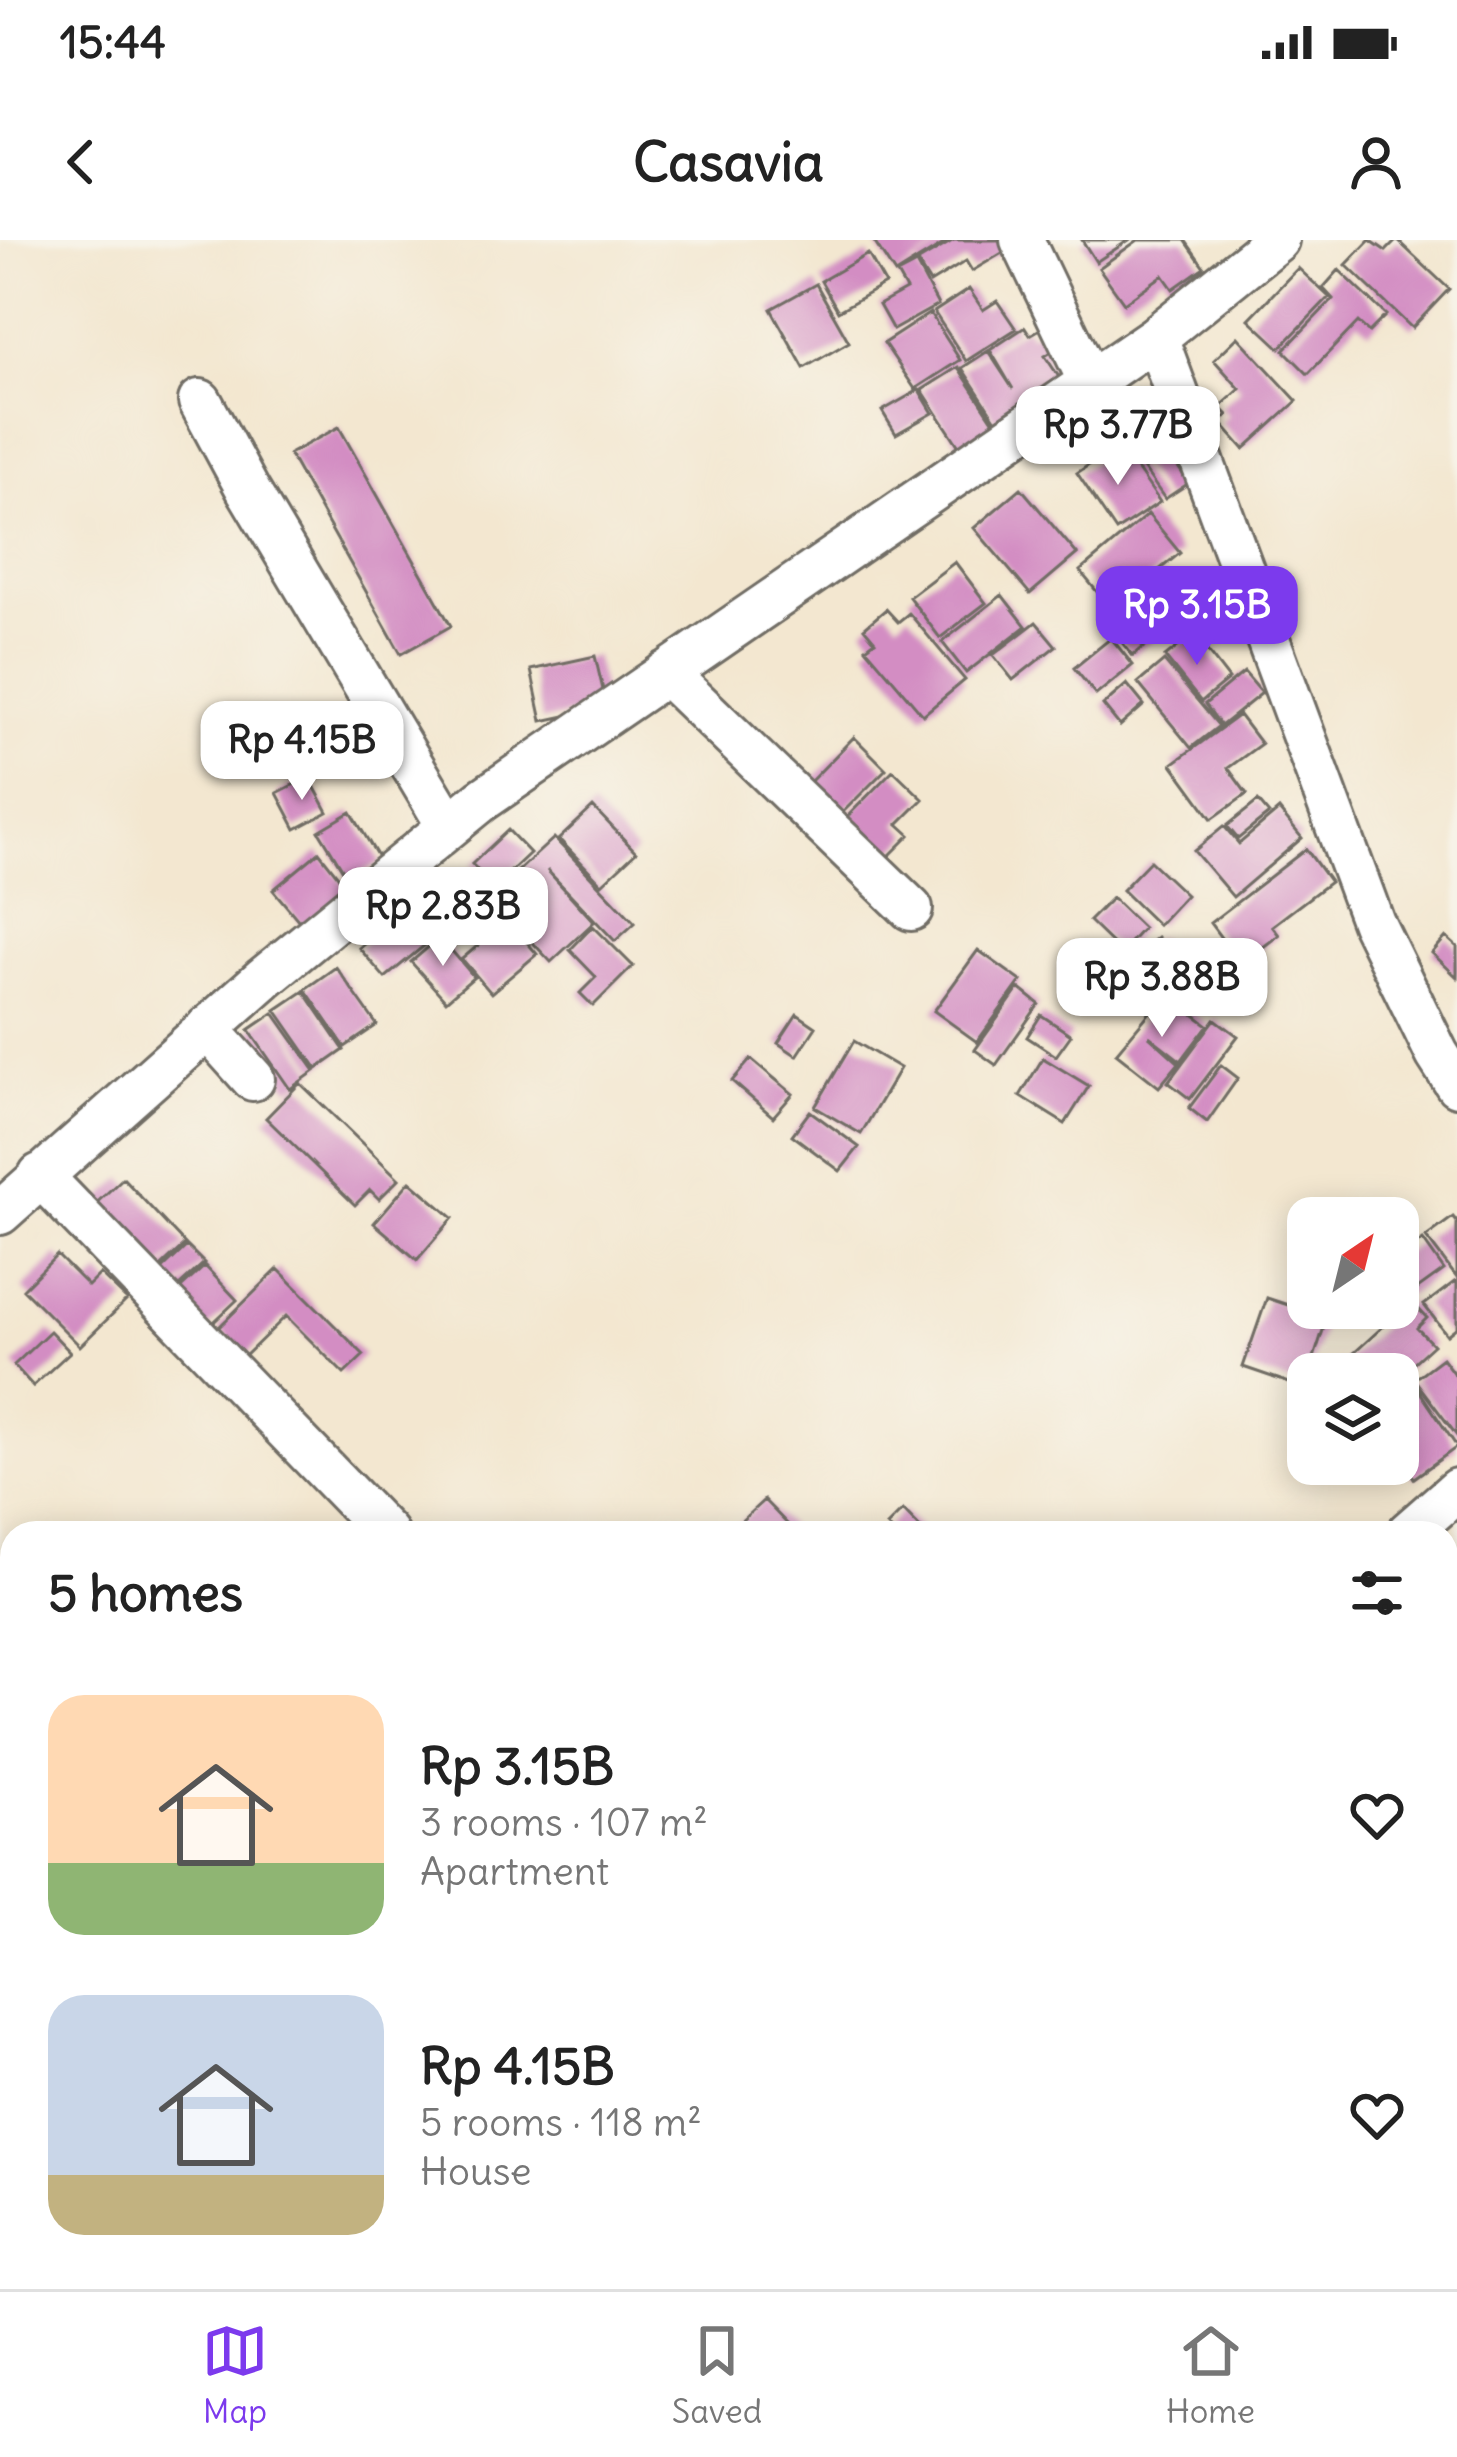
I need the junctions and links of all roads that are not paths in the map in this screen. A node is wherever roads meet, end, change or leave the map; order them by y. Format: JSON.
{"nodes":[{"id":1,"x":1022,"y":240,"type":"edge"},
{"id":2,"x":1277,"y":240,"type":"edge"},
{"id":3,"x":1156,"y":337,"type":"junction"},
{"id":4,"x":1090,"y":382,"type":"junction"},
{"id":5,"x":200,"y":401,"type":"dead end"},
{"id":6,"x":666,"y":674,"type":"junction"},
{"id":7,"x":449,"y":826,"type":"junction"},
{"id":8,"x":911,"y":909,"type":"dead end"},
{"id":9,"x":208,"y":1028,"type":"junction"},
{"id":10,"x":253,"y":1079,"type":"dead end"},
{"id":11,"x":1457,"y":1085,"type":"edge"},
{"id":12,"x":40,"y":1175,"type":"junction"},
{"id":13,"x":0,"y":1213,"type":"edge"},
{"id":14,"x":1457,"y":1490,"type":"edge"},
{"id":15,"x":374,"y":1521,"type":"edge"},
{"id":16,"x":1422,"y":1521,"type":"edge"}],
"edges":[{"from":1,"to":4,"type":"street"},
{"from":2,"to":3,"type":"street"},
{"from":3,"to":4,"type":"street"},
{"from":3,"to":11,"type":"street"},
{"from":4,"to":6,"type":"street"},
{"from":5,"to":7,"type":"street"},
{"from":6,"to":7,"type":"street"},
{"from":6,"to":8,"type":"street"},
{"from":7,"to":9,"type":"street"},
{"from":9,"to":10,"type":"street"},
{"from":9,"to":12,"type":"street"},
{"from":12,"to":13,"type":"street"},
{"from":12,"to":15,"type":"street"},
{"from":14,"to":16,"type":"street"}]}
